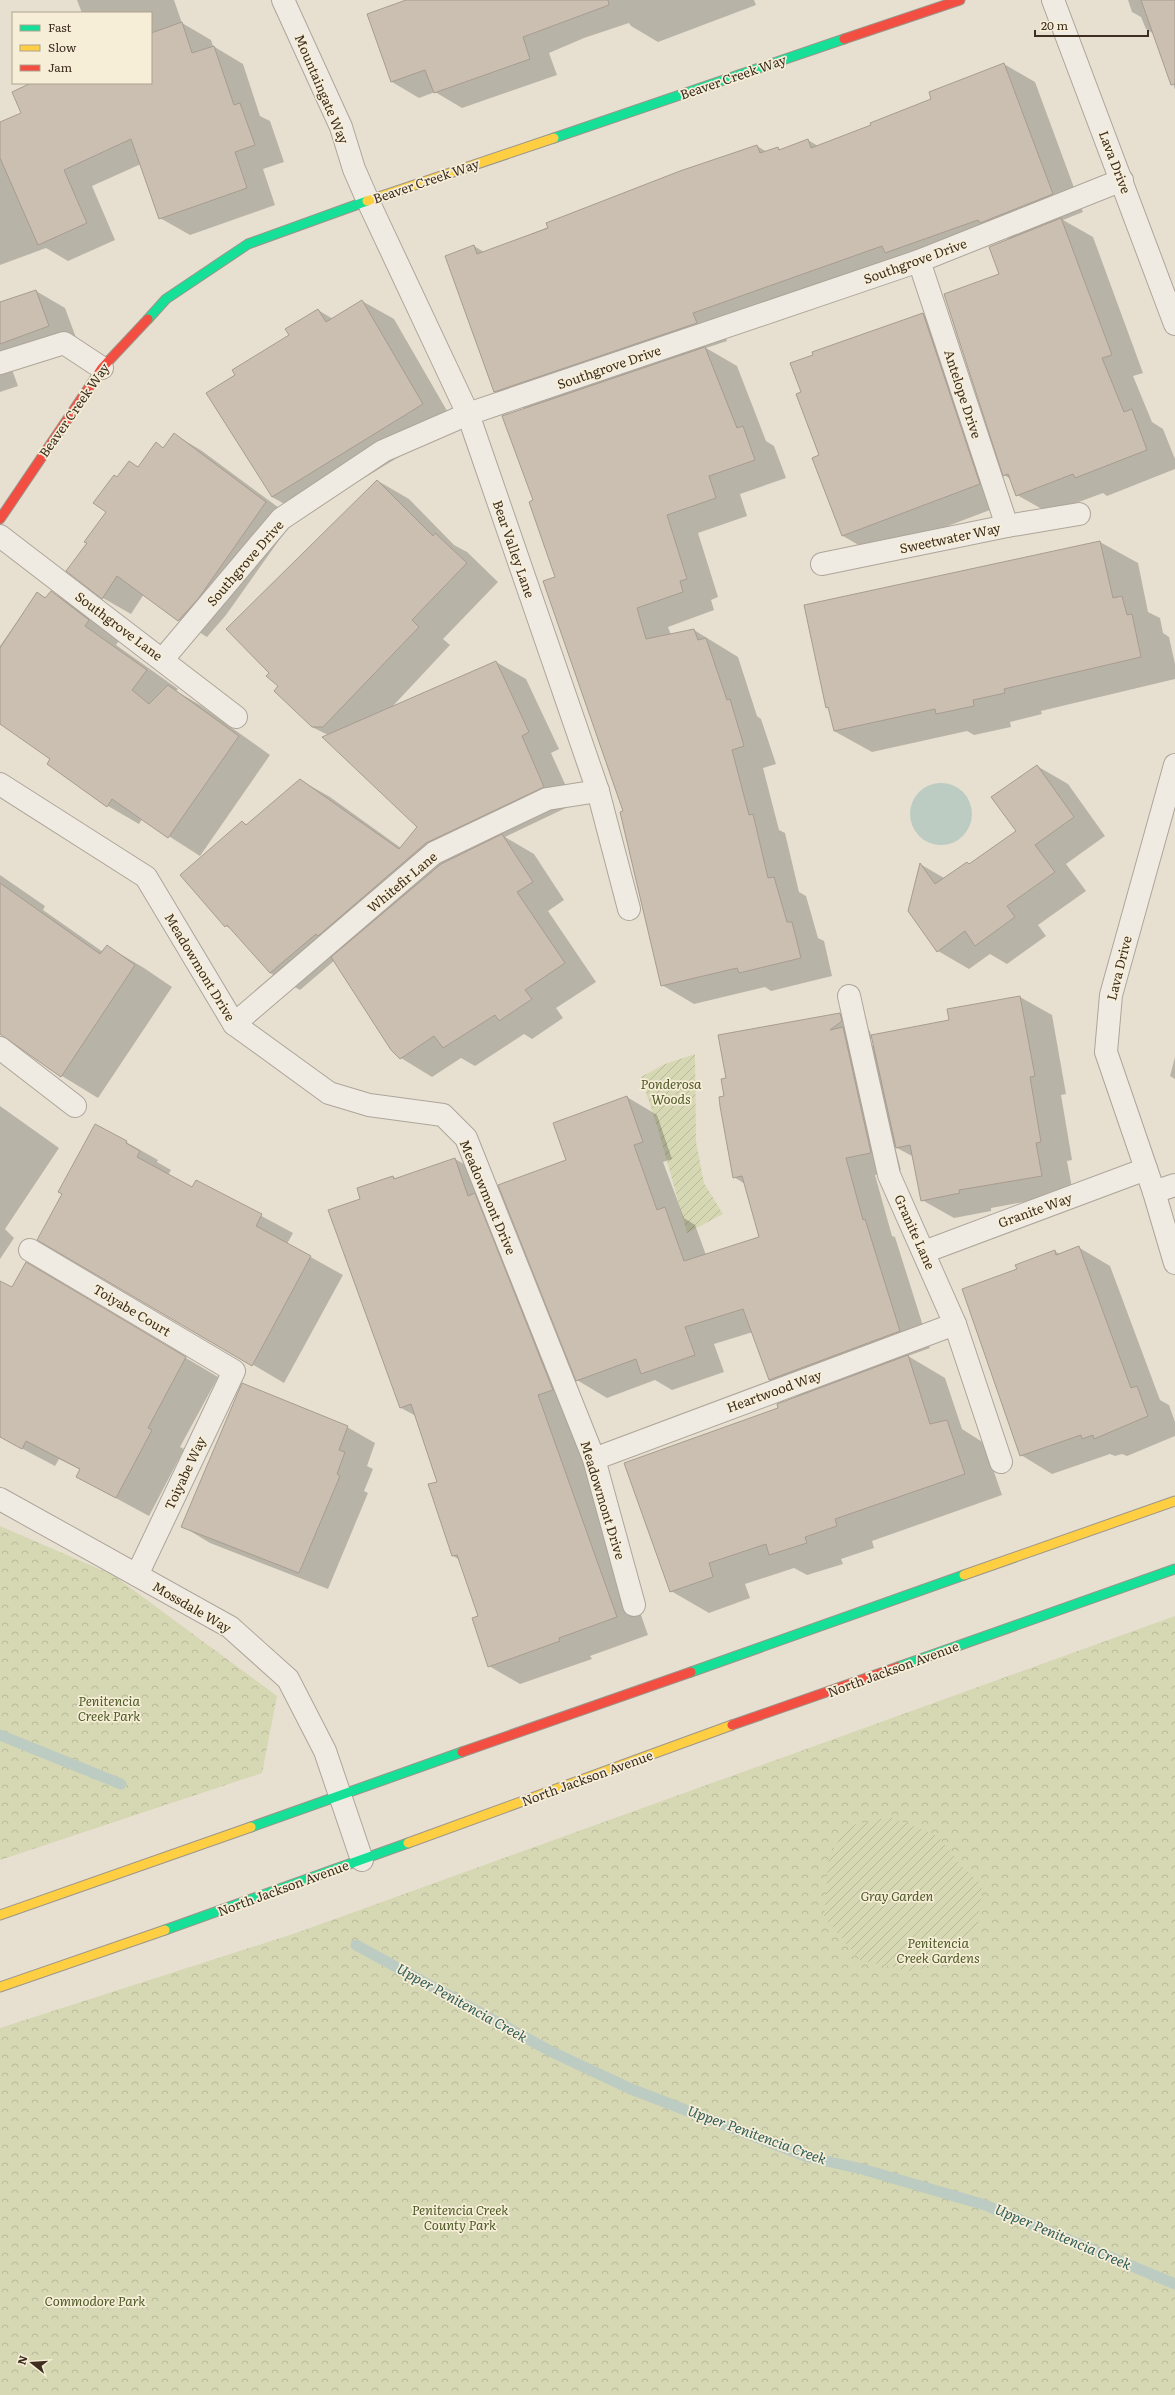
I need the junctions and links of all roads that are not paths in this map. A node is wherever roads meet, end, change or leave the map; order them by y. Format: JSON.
{"nodes":[{"id":1,"x":283,"y":0,"type":"edge"},
{"id":2,"x":960,"y":0,"type":"edge"},
{"id":3,"x":1053,"y":0,"type":"edge"},
{"id":4,"x":1122,"y":180,"type":"junction"},
{"id":5,"x":368,"y":201,"type":"junction"},
{"id":6,"x":919,"y":261,"type":"junction"},
{"id":7,"x":1175,"y":324,"type":"edge"},
{"id":8,"x":0,"y":363,"type":"edge"},
{"id":9,"x":102,"y":368,"type":"junction"},
{"id":10,"x":468,"y":414,"type":"junction"},
{"id":11,"x":1079,"y":514,"type":"dead end"},
{"id":12,"x":0,"y":519,"type":"edge"},
{"id":13,"x":1008,"y":526,"type":"junction"},
{"id":14,"x":0,"y":536,"type":"edge"},
{"id":15,"x":822,"y":564,"type":"dead end"},
{"id":16,"x":163,"y":659,"type":"junction"},
{"id":17,"x":236,"y":717,"type":"dead end"},
{"id":18,"x":1175,"y":765,"type":"edge"},
{"id":19,"x":0,"y":784,"type":"edge"},
{"id":20,"x":598,"y":791,"type":"junction"},
{"id":21,"x":629,"y":909,"type":"dead end"},
{"id":22,"x":849,"y":996,"type":"dead end"},
{"id":23,"x":234,"y":1024,"type":"junction"},
{"id":24,"x":0,"y":1048,"type":"edge"},
{"id":25,"x":75,"y":1106,"type":"dead end"},
{"id":26,"x":1146,"y":1169,"type":"junction"},
{"id":27,"x":1175,"y":1185,"type":"edge"},
{"id":28,"x":1154,"y":1192,"type":"junction"},
{"id":29,"x":30,"y":1250,"type":"dead end"},
{"id":30,"x":924,"y":1252,"type":"junction"},
{"id":31,"x":1175,"y":1263,"type":"edge"},
{"id":32,"x":955,"y":1324,"type":"junction"},
{"id":33,"x":234,"y":1371,"type":"joint"},
{"id":34,"x":594,"y":1459,"type":"junction"},
{"id":35,"x":1001,"y":1462,"type":"dead end"},
{"id":36,"x":0,"y":1499,"type":"edge"},
{"id":37,"x":1175,"y":1501,"type":"edge"},
{"id":38,"x":1175,"y":1569,"type":"edge"},
{"id":39,"x":137,"y":1575,"type":"junction"},
{"id":40,"x":634,"y":1605,"type":"dead end"},
{"id":41,"x":339,"y":1795,"type":"junction"},
{"id":42,"x":362,"y":1860,"type":"junction"},
{"id":43,"x":0,"y":1915,"type":"edge"},
{"id":44,"x":0,"y":1987,"type":"edge"}],
"edges":[{"from":1,"to":5,"type":"street","name":"Mountaingate Way"},
{"from":2,"to":5,"type":"main road","name":"Beaver Creek Way"},
{"from":3,"to":4,"type":"street","name":"Lava Drive"},
{"from":4,"to":6,"type":"street","name":"Southgrove Drive"},
{"from":4,"to":7,"type":"street","name":"Lava Drive"},
{"from":5,"to":9,"type":"main road","name":"Beaver Creek Way"},
{"from":5,"to":10,"type":"street","name":"Bear Valley Lane"},
{"from":6,"to":10,"type":"street","name":"Southgrove Drive"},
{"from":6,"to":13,"type":"street","name":"Antelope Drive"},
{"from":8,"to":9,"type":"street"},
{"from":9,"to":12,"type":"main road","name":"Beaver Creek Way"},
{"from":10,"to":16,"type":"street","name":"Southgrove Drive"},
{"from":10,"to":20,"type":"street","name":"Bear Valley Lane"},
{"from":11,"to":13,"type":"street","name":"Sweetwater Way"},
{"from":13,"to":15,"type":"street","name":"Sweetwater Way"},
{"from":14,"to":16,"type":"street","name":"Southgrove Lane"},
{"from":16,"to":17,"type":"street","name":"Southgrove Lane"},
{"from":18,"to":26,"type":"street","name":"Lava Drive"},
{"from":19,"to":23,"type":"street","name":"Meadowmont Drive"},
{"from":20,"to":21,"type":"street","name":"Bear Valley Lane"},
{"from":20,"to":23,"type":"street","name":"Whitefir Lane"},
{"from":22,"to":30,"type":"street","name":"Granite Lane"},
{"from":23,"to":34,"type":"street","name":"Meadowmont Drive"},
{"from":24,"to":25,"type":"street"},
{"from":26,"to":28,"type":"street","name":"Lava Drive"},
{"from":26,"to":30,"type":"street","name":"Granite Way"},
{"from":27,"to":28,"type":"street"},
{"from":28,"to":31,"type":"street","name":"Lava Drive"},
{"from":29,"to":33,"type":"street","name":"Toiyabe Court"},
{"from":30,"to":32,"type":"street","name":"Granite Lane"},
{"from":32,"to":34,"type":"street","name":"Heartwood Way"},
{"from":32,"to":35,"type":"street","name":"Granite Lane"},
{"from":33,"to":39,"type":"street","name":"Toiyabe Way"},
{"from":34,"to":40,"type":"street","name":"Meadowmont Drive"},
{"from":36,"to":39,"type":"street","name":"Mossdale Way"},
{"from":37,"to":41,"type":"main road"},
{"from":38,"to":42,"type":"main road","name":"North Jackson Avenue"},
{"from":39,"to":41,"type":"street","name":"Mossdale Way"},
{"from":41,"to":42,"type":"street","name":"Mossdale Way"},
{"from":41,"to":43,"type":"main road"},
{"from":42,"to":44,"type":"main road","name":"North Jackson Avenue"}]}
